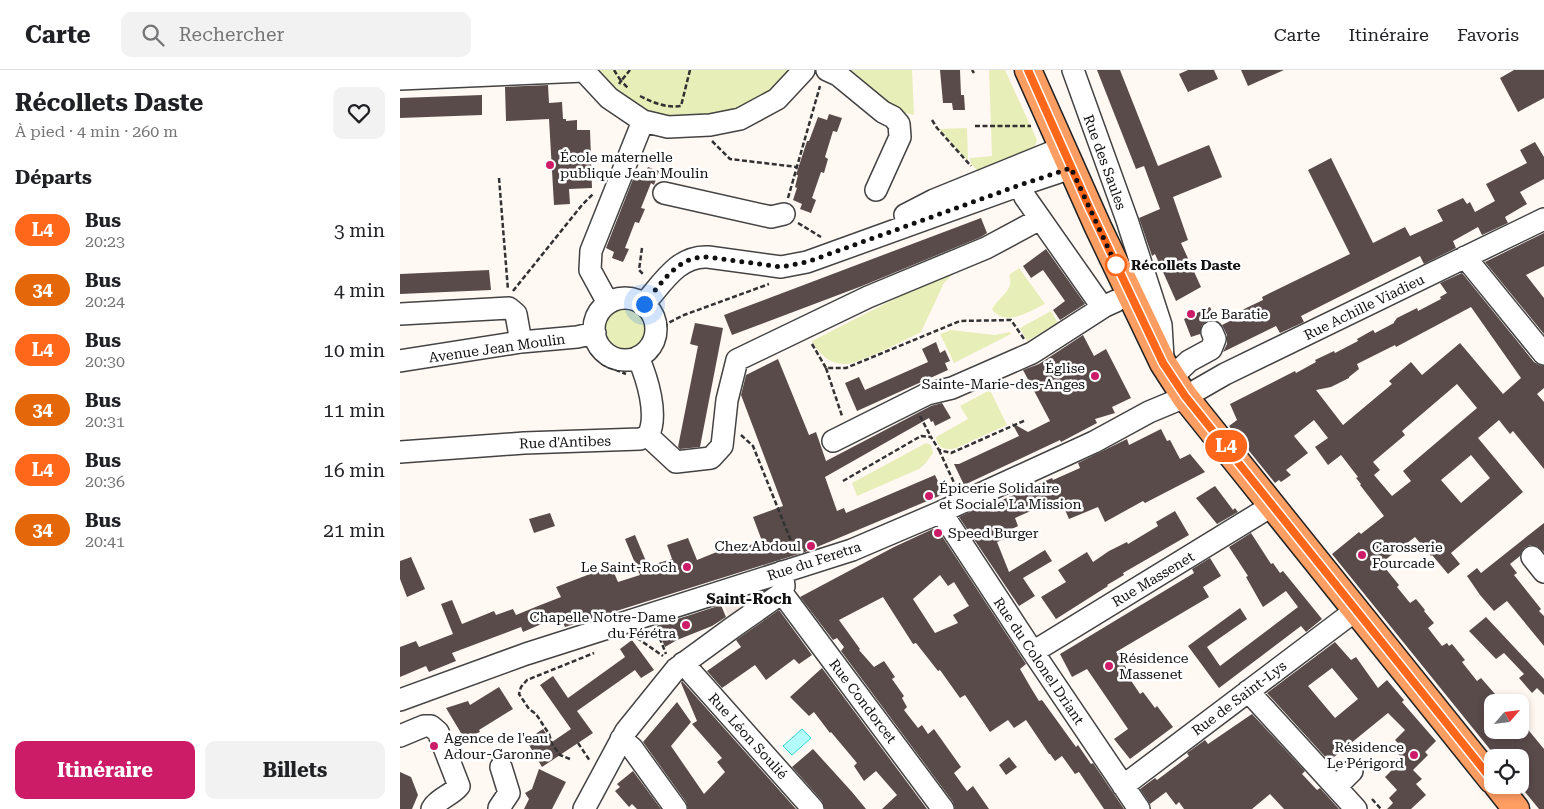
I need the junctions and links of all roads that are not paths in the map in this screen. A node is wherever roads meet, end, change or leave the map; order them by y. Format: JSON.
{"nodes":[{"id":1,"x":583,"y":70,"type":"edge"},
{"id":2,"x":1028,"y":70,"type":"edge"},
{"id":3,"x":1073,"y":70,"type":"edge"},
{"id":4,"x":820,"y":72,"type":"edge"},
{"id":5,"x":400,"y":79,"type":"edge"},
{"id":6,"x":643,"y":121,"type":"junction"},
{"id":7,"x":1067,"y":158,"type":"junction"},
{"id":8,"x":1020,"y":185,"type":"junction"},
{"id":9,"x":876,"y":190,"type":"dead end"},
{"id":10,"x":664,"y":192,"type":"dead end"},
{"id":11,"x":784,"y":214,"type":"road end"},
{"id":12,"x":1040,"y":219,"type":"junction"},
{"id":13,"x":1544,"y":219,"type":"edge"},
{"id":14,"x":833,"y":244,"type":"junction"},
{"id":15,"x":1465,"y":257,"type":"junction"},
{"id":16,"x":1126,"y":258,"type":"junction"},
{"id":17,"x":1130,"y":294,"type":"junction"},
{"id":18,"x":651,"y":297,"type":"junction"},
{"id":19,"x":608,"y":303,"type":"junction"},
{"id":20,"x":1105,"y":306,"type":"junction"},
{"id":21,"x":400,"y":314,"type":"edge"},
{"id":22,"x":1212,"y":332,"type":"dead end"},
{"id":23,"x":595,"y":333,"type":"junction"},
{"id":24,"x":521,"y":342,"type":"junction"},
{"id":25,"x":1544,"y":354,"type":"edge"},
{"id":26,"x":638,"y":357,"type":"junction"},
{"id":27,"x":400,"y":361,"type":"edge"},
{"id":28,"x":1173,"y":379,"type":"junction"},
{"id":29,"x":648,"y":436,"type":"junction"},
{"id":30,"x":841,"y":437,"type":"road end"},
{"id":31,"x":400,"y":452,"type":"edge"},
{"id":32,"x":1273,"y":505,"type":"junction"},
{"id":33,"x":941,"y":512,"type":"junction"},
{"id":34,"x":792,"y":569,"type":"junction"},
{"id":35,"x":782,"y":594,"type":"junction"},
{"id":36,"x":1356,"y":610,"type":"junction"},
{"id":37,"x":1033,"y":652,"type":"junction"},
{"id":38,"x":672,"y":661,"type":"junction"},
{"id":39,"x":1248,"y":691,"type":"junction"},
{"id":40,"x":400,"y":700,"type":"edge"},
{"id":41,"x":400,"y":736,"type":"edge"},
{"id":42,"x":621,"y":739,"type":"junction"},
{"id":43,"x":501,"y":768,"type":"dead end"},
{"id":44,"x":1484,"y":770,"type":"edge"},
{"id":45,"x":1352,"y":771,"type":"dead end"},
{"id":46,"x":1123,"y":786,"type":"junction"},
{"id":47,"x":1336,"y":787,"type":"junction"},
{"id":48,"x":1504,"y":794,"type":"edge"},
{"id":49,"x":432,"y":809,"type":"edge"},
{"id":50,"x":499,"y":809,"type":"edge"},
{"id":51,"x":584,"y":809,"type":"edge"},
{"id":52,"x":676,"y":809,"type":"edge"},
{"id":53,"x":813,"y":809,"type":"edge"},
{"id":54,"x":944,"y":809,"type":"edge"},
{"id":55,"x":1139,"y":809,"type":"edge"},
{"id":56,"x":1356,"y":809,"type":"edge"},
{"id":57,"x":1516,"y":809,"type":"edge"}],
"edges":[{"from":1,"to":5,"type":"street"},
{"from":1,"to":6,"type":"street"},
{"from":2,"to":7,"type":"main road"},
{"from":3,"to":16,"type":"street","name":"Rue des Saules"},
{"from":4,"to":6,"type":"street"},
{"from":4,"to":9,"type":"street"},
{"from":6,"to":19,"type":"street"},
{"from":7,"to":8,"type":"street"},
{"from":7,"to":14,"type":"street"},
{"from":7,"to":16,"type":"main road"},
{"from":8,"to":12,"type":"street"},
{"from":8,"to":14,"type":"street"},
{"from":10,"to":11,"type":"street"},
{"from":12,"to":20,"type":"street"},
{"from":12,"to":29,"type":"street"},
{"from":13,"to":15,"type":"street","name":"Rue Achille Viadieu"},
{"from":14,"to":18,"type":"street"},
{"from":15,"to":25,"type":"street"},
{"from":15,"to":28,"type":"street","name":"Rue Achille Viadieu"},
{"from":16,"to":17,"type":"main road"},
{"from":16,"to":28,"type":"street","name":"Rue des Saules"},
{"from":17,"to":20,"type":"street"},
{"from":17,"to":28,"type":"main road"},
{"from":18,"to":19,"type":"street"},
{"from":18,"to":26,"type":"street"},
{"from":19,"to":23,"type":"street"},
{"from":20,"to":30,"type":"street"},
{"from":21,"to":24,"type":"street"},
{"from":22,"to":28,"type":"street"},
{"from":23,"to":24,"type":"street","name":"Avenue Jean Moulin"},
{"from":23,"to":26,"type":"street"},
{"from":24,"to":27,"type":"street","name":"Avenue Jean Moulin"},
{"from":26,"to":29,"type":"street"},
{"from":28,"to":32,"type":"main road"},
{"from":28,"to":33,"type":"street","name":"Rue du Feretra"},
{"from":29,"to":31,"type":"street","name":"Rue d'Antibes"},
{"from":32,"to":36,"type":"main road"},
{"from":32,"to":37,"type":"street","name":"Rue Massenet"},
{"from":33,"to":34,"type":"street","name":"Rue du Feretra"},
{"from":33,"to":37,"type":"street","name":"Rue du Colonel Driant"},
{"from":34,"to":35,"type":"street"},
{"from":34,"to":40,"type":"street","name":"Rue du Feretra"},
{"from":35,"to":38,"type":"street"},
{"from":35,"to":54,"type":"street","name":"Rue Condorcet"},
{"from":36,"to":39,"type":"street","name":"Rue de Saint-Lys"},
{"from":36,"to":44,"type":"main road"},
{"from":37,"to":46,"type":"street","name":"Rue du Colonel Driant"},
{"from":38,"to":42,"type":"street"},
{"from":38,"to":53,"type":"street","name":"Rue Léon Soulié"},
{"from":39,"to":46,"type":"street","name":"Rue de Saint-Lys"},
{"from":39,"to":47,"type":"street"},
{"from":41,"to":49,"type":"street"},
{"from":42,"to":51,"type":"street"},
{"from":42,"to":52,"type":"street"},
{"from":43,"to":50,"type":"street"},
{"from":45,"to":47,"type":"street"},
{"from":46,"to":55,"type":"street","name":"Rue du Colonel Driant"},
{"from":47,"to":56,"type":"street"},
{"from":48,"to":57,"type":"main road"}]}
